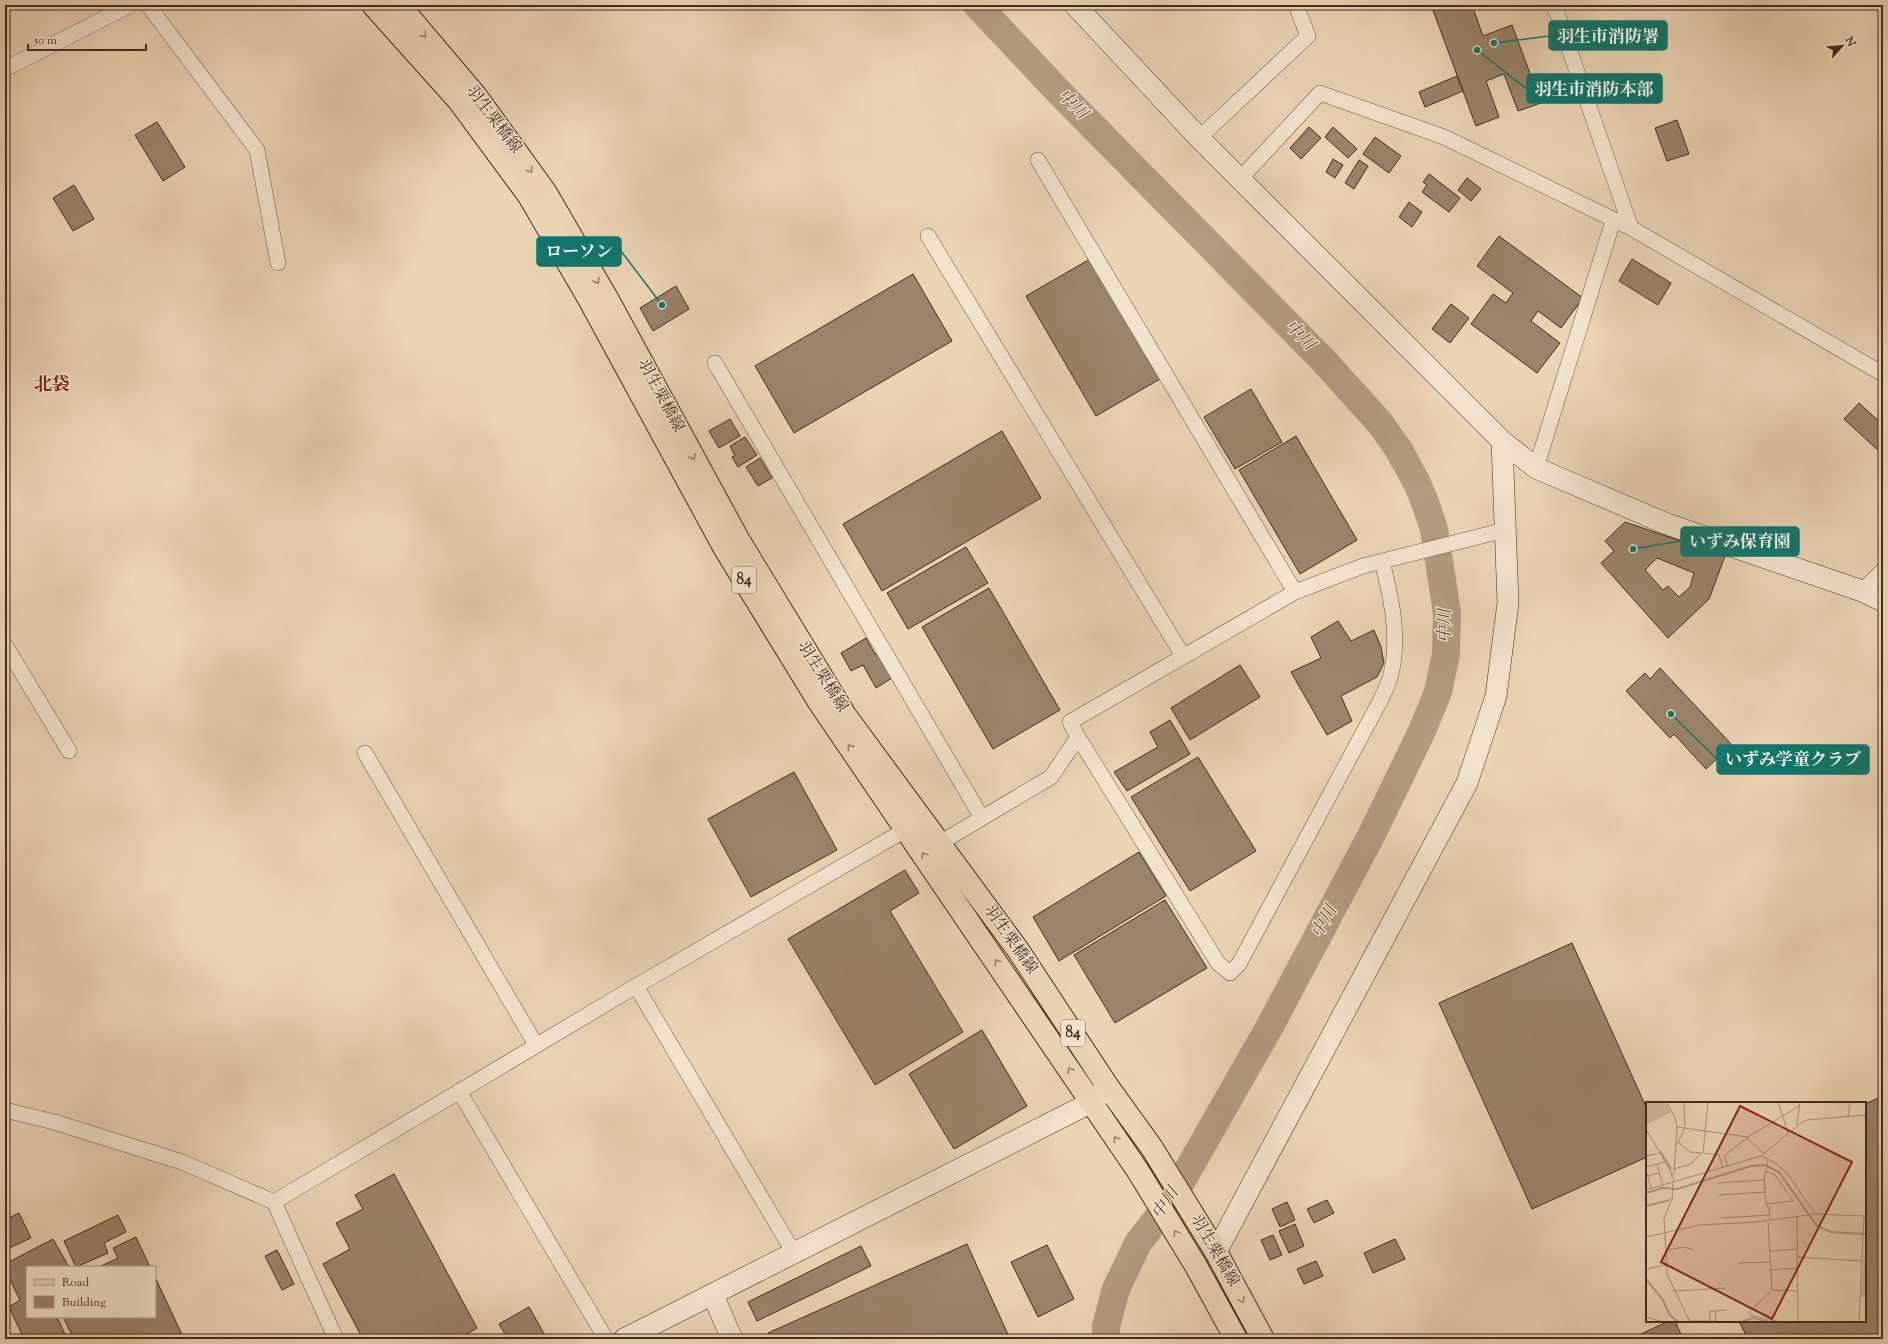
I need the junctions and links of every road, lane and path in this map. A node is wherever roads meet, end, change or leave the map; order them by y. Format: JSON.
{"nodes":[{"id":1,"x":130,"y":5,"type":"edge"},
{"id":2,"x":148,"y":5,"type":"edge"},
{"id":3,"x":373,"y":5,"type":"edge"},
{"id":4,"x":399,"y":5,"type":"edge"},
{"id":5,"x":1075,"y":5,"type":"edge"},
{"id":6,"x":1296,"y":5,"type":"edge"},
{"id":7,"x":1554,"y":5,"type":"edge"},
{"id":8,"x":5,"y":69,"type":"edge"},
{"id":9,"x":1199,"y":138,"type":"junction"},
{"id":10,"x":1038,"y":160,"type":"dead end"},
{"id":11,"x":1240,"y":179,"type":"junction"},
{"id":12,"x":1613,"y":221,"type":"junction"},
{"id":13,"x":1631,"y":228,"type":"junction"},
{"id":14,"x":928,"y":236,"type":"dead end"},
{"id":15,"x":278,"y":263,"type":"dead end"},
{"id":16,"x":715,"y":363,"type":"dead end"},
{"id":17,"x":1883,"y":374,"type":"edge"},
{"id":18,"x":1502,"y":441,"type":"junction"},
{"id":19,"x":1536,"y":468,"type":"junction"},
{"id":20,"x":1505,"y":530,"type":"junction"},
{"id":21,"x":1382,"y":561,"type":"junction"},
{"id":22,"x":1883,"y":570,"type":"edge"},
{"id":23,"x":1862,"y":591,"type":"junction"},
{"id":24,"x":1295,"y":592,"type":"junction"},
{"id":25,"x":1883,"y":601,"type":"edge"},
{"id":26,"x":5,"y":644,"type":"edge"},
{"id":27,"x":1183,"y":656,"type":"junction"},
{"id":28,"x":1078,"y":737,"type":"junction"},
{"id":29,"x":69,"y":752,"type":"dead end"},
{"id":30,"x":365,"y":752,"type":"dead end"},
{"id":31,"x":982,"y":818,"type":"junction"},
{"id":32,"x":907,"y":829,"type":"junction"},
{"id":33,"x":940,"y":843,"type":"junction"},
{"id":34,"x":636,"y":986,"type":"junction"},
{"id":35,"x":536,"y":1045,"type":"junction"},
{"id":36,"x":1108,"y":1086,"type":"junction"},
{"id":37,"x":459,"y":1091,"type":"junction"},
{"id":38,"x":1092,"y":1102,"type":"junction"},
{"id":39,"x":5,"y":1110,"type":"edge"},
{"id":40,"x":274,"y":1202,"type":"junction"},
{"id":41,"x":1213,"y":1247,"type":"junction"},
{"id":42,"x":794,"y":1253,"type":"junction"},
{"id":43,"x":713,"y":1294,"type":"junction"},
{"id":44,"x":336,"y":1339,"type":"edge"},
{"id":45,"x":606,"y":1339,"type":"edge"},
{"id":46,"x":624,"y":1339,"type":"edge"},
{"id":47,"x":732,"y":1339,"type":"edge"},
{"id":48,"x":1236,"y":1339,"type":"edge"},
{"id":49,"x":1263,"y":1339,"type":"edge"}],
"edges":[{"from":1,"to":8,"type":"street"},
{"from":2,"to":15,"type":"street"},
{"from":32,"to":3,"type":"main road","name":"羽生栗橋線","number":"84","one_way":true},
{"from":4,"to":33,"type":"main road","name":"羽生栗橋線","number":"84","one_way":true},
{"from":5,"to":9,"type":"street"},
{"from":6,"to":9,"type":"street"},
{"from":7,"to":13,"type":"street"},
{"from":9,"to":11,"type":"street"},
{"from":10,"to":24,"type":"street"},
{"from":11,"to":12,"type":"street"},
{"from":11,"to":18,"type":"street"},
{"from":12,"to":13,"type":"street"},
{"from":12,"to":19,"type":"street"},
{"from":13,"to":17,"type":"street"},
{"from":14,"to":27,"type":"street"},
{"from":16,"to":31,"type":"street"},
{"from":18,"to":19,"type":"street"},
{"from":18,"to":20,"type":"street"},
{"from":19,"to":23,"type":"street"},
{"from":20,"to":21,"type":"street"},
{"from":20,"to":41,"type":"street"},
{"from":21,"to":24,"type":"street"},
{"from":21,"to":28,"type":"street"},
{"from":22,"to":23,"type":"street"},
{"from":23,"to":25,"type":"street"},
{"from":24,"to":27,"type":"street"},
{"from":26,"to":29,"type":"street"},
{"from":27,"to":28,"type":"street"},
{"from":28,"to":31,"type":"street"},
{"from":30,"to":35,"type":"street"},
{"from":31,"to":33,"type":"street"},
{"from":32,"to":34,"type":"street"},
{"from":38,"to":32,"type":"main road","name":"羽生栗橋線","number":"84","one_way":true},
{"from":33,"to":36,"type":"main road","name":"羽生栗橋線","number":"84"},
{"from":34,"to":35,"type":"street"},
{"from":34,"to":42,"type":"street"},
{"from":35,"to":37,"type":"street"},
{"from":36,"to":38,"type":"street"},
{"from":36,"to":41,"type":"main road","name":"羽生栗橋線","number":"84"},
{"from":37,"to":40,"type":"street"},
{"from":37,"to":45,"type":"street"},
{"from":38,"to":42,"type":"street"},
{"from":48,"to":38,"type":"main road","name":"羽生栗橋線","number":"84","one_way":true},
{"from":39,"to":40,"type":"street"},
{"from":40,"to":44,"type":"street"},
{"from":41,"to":49,"type":"main road","name":"羽生栗橋線","number":"84","one_way":true},
{"from":42,"to":43,"type":"street"},
{"from":43,"to":46,"type":"street"},
{"from":43,"to":47,"type":"street"}]}
